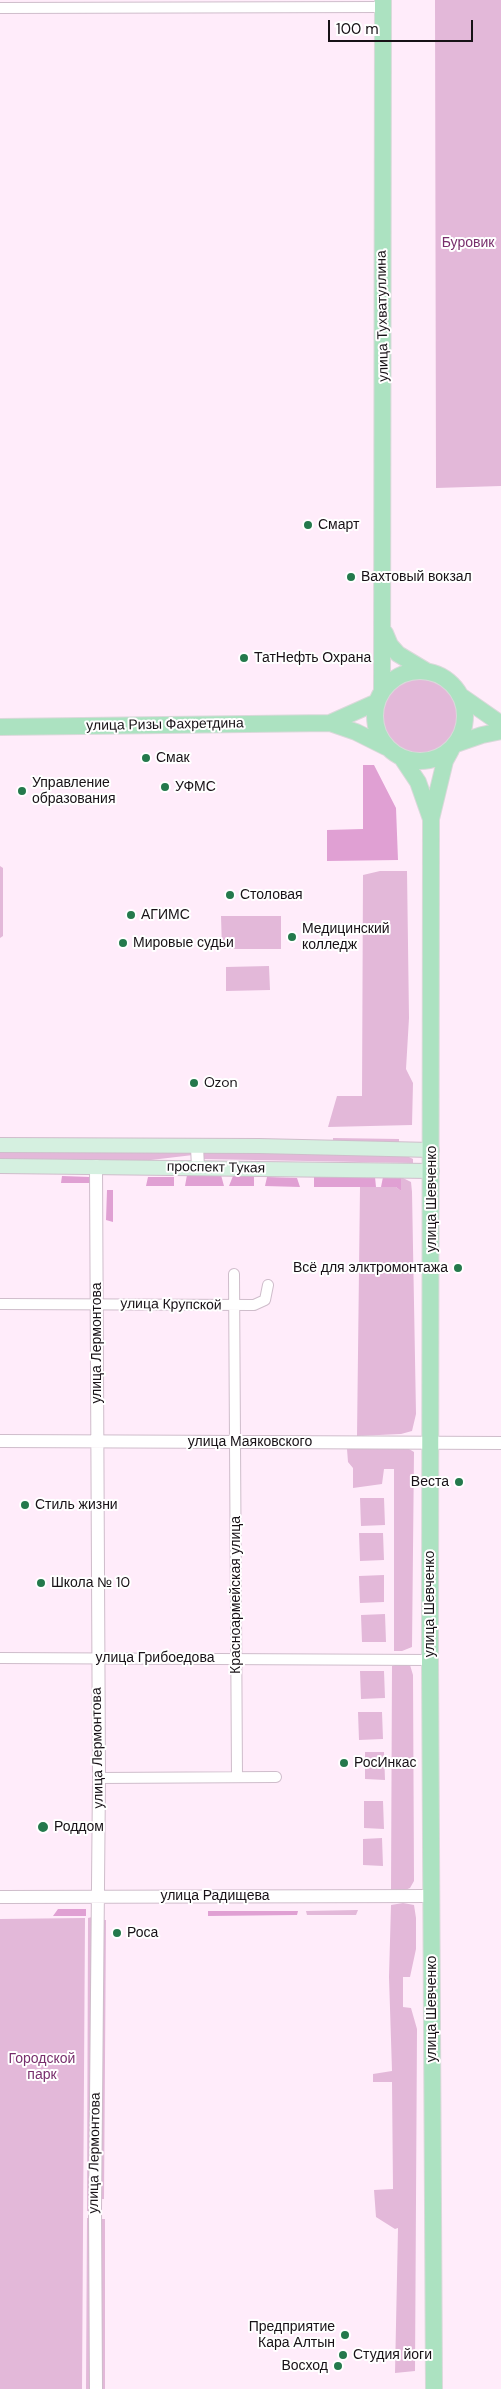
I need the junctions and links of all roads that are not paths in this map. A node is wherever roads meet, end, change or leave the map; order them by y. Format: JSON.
{"nodes":[{"id":1,"x":383,"y":4,"type":"edge"},
{"id":2,"x":0,"y":8,"type":"edge"},
{"id":3,"x":384,"y":631,"type":"junction"},
{"id":4,"x":428,"y":672,"type":"junction"},
{"id":5,"x":380,"y":696,"type":"junction"},
{"id":6,"x":461,"y":696,"type":"junction"},
{"id":7,"x":330,"y":723,"type":"junction"},
{"id":8,"x":501,"y":724,"type":"edge"},
{"id":9,"x":0,"y":727,"type":"edge"},
{"id":10,"x":501,"y":732,"type":"edge"},
{"id":11,"x":386,"y":747,"type":"junction"},
{"id":12,"x":453,"y":747,"type":"junction"},
{"id":13,"x":402,"y":758,"type":"junction"},
{"id":14,"x":431,"y":818,"type":"junction"},
{"id":15,"x":0,"y":1145,"type":"edge"},
{"id":16,"x":197,"y":1147,"type":"junction"},
{"id":17,"x":432,"y":1150,"type":"junction"},
{"id":18,"x":0,"y":1166,"type":"edge"},
{"id":19,"x":96,"y":1166,"type":"junction"},
{"id":20,"x":198,"y":1167,"type":"junction"},
{"id":21,"x":432,"y":1171,"type":"junction"},
{"id":22,"x":234,"y":1274,"type":"dead end"},
{"id":23,"x":268,"y":1285,"type":"dead end"},
{"id":24,"x":0,"y":1304,"type":"edge"},
{"id":25,"x":97,"y":1304,"type":"junction"},
{"id":26,"x":235,"y":1306,"type":"junction"},
{"id":27,"x":0,"y":1441,"type":"edge"},
{"id":28,"x":98,"y":1441,"type":"junction"},
{"id":29,"x":236,"y":1442,"type":"junction"},
{"id":30,"x":431,"y":1443,"type":"junction"},
{"id":31,"x":501,"y":1443,"type":"edge"},
{"id":32,"x":0,"y":1658,"type":"edge"},
{"id":33,"x":97,"y":1658,"type":"junction"},
{"id":34,"x":236,"y":1658,"type":"junction"},
{"id":35,"x":430,"y":1660,"type":"junction"},
{"id":36,"x":237,"y":1777,"type":"junction"},
{"id":37,"x":276,"y":1777,"type":"dead end"},
{"id":38,"x":99,"y":1778,"type":"junction"},
{"id":39,"x":98,"y":1896,"type":"junction"},
{"id":40,"x":431,"y":1896,"type":"junction"},
{"id":41,"x":0,"y":1897,"type":"edge"},
{"id":42,"x":96,"y":2389,"type":"edge"},
{"id":43,"x":434,"y":2389,"type":"edge"}],
"edges":[{"from":1,"to":2,"type":"street"},
{"from":1,"to":3,"type":"main road","name":"улица Тухватуллина"},
{"from":3,"to":4,"type":"main road"},
{"from":3,"to":5,"type":"main road","name":"улица Тухватуллина"},
{"from":4,"to":5,"type":"main road"},
{"from":4,"to":6,"type":"main road"},
{"from":5,"to":7,"type":"main road"},
{"from":5,"to":11,"type":"main road"},
{"from":6,"to":8,"type":"main road"},
{"from":6,"to":12,"type":"main road"},
{"from":7,"to":9,"type":"main road","name":"улица Ризы Фахретдина"},
{"from":7,"to":11,"type":"main road"},
{"from":10,"to":12,"type":"main road"},
{"from":11,"to":13,"type":"main road"},
{"from":12,"to":13,"type":"main road"},
{"from":12,"to":14,"type":"main road"},
{"from":13,"to":14,"type":"main road"},
{"from":14,"to":17,"type":"main road","name":"улица Шевченко"},
{"from":15,"to":16,"type":"main road","name":"проспект Тукая"},
{"from":16,"to":17,"type":"main road","name":"проспект Тукая"},
{"from":16,"to":20,"type":"street"},
{"from":17,"to":21,"type":"main road","name":"улица Шевченко"},
{"from":18,"to":19,"type":"main road","name":"проспект Тукая"},
{"from":19,"to":20,"type":"main road","name":"проспект Тукая"},
{"from":19,"to":25,"type":"street","name":"улица Лермонтова"},
{"from":20,"to":21,"type":"main road","name":"проспект Тукая"},
{"from":21,"to":30,"type":"main road","name":"улица Шевченко"},
{"from":22,"to":26,"type":"street","name":"Красноармейская улица"},
{"from":23,"to":26,"type":"street","name":"улица Крупской"},
{"from":24,"to":25,"type":"street","name":"улица Крупской"},
{"from":25,"to":26,"type":"street","name":"улица Крупской"},
{"from":25,"to":28,"type":"street","name":"улица Лермонтова"},
{"from":26,"to":29,"type":"street","name":"Красноармейская улица"},
{"from":27,"to":28,"type":"street","name":"улица Маяковского"},
{"from":28,"to":29,"type":"street","name":"улица Маяковского"},
{"from":28,"to":33,"type":"street","name":"улица Лермонтова"},
{"from":29,"to":30,"type":"street","name":"улица Маяковского"},
{"from":29,"to":34,"type":"street","name":"Красноармейская улица"},
{"from":30,"to":31,"type":"street","name":"улица Маяковского"},
{"from":30,"to":35,"type":"main road","name":"улица Шевченко"},
{"from":32,"to":33,"type":"street","name":"улица Грибоедова"},
{"from":33,"to":34,"type":"street","name":"улица Грибоедова"},
{"from":33,"to":38,"type":"street","name":"улица Лермонтова"},
{"from":34,"to":35,"type":"street","name":"улица Грибоедова"},
{"from":34,"to":36,"type":"street","name":"Красноармейская улица"},
{"from":35,"to":40,"type":"main road","name":"улица Шевченко"},
{"from":36,"to":37,"type":"street"},
{"from":36,"to":38,"type":"street"},
{"from":38,"to":39,"type":"street","name":"улица Лермонтова"},
{"from":39,"to":40,"type":"street","name":"улица Радищева"},
{"from":39,"to":41,"type":"street","name":"улица Радищева"},
{"from":39,"to":42,"type":"street","name":"улица Лермонтова"},
{"from":40,"to":43,"type":"main road","name":"улица Шевченко"}]}
